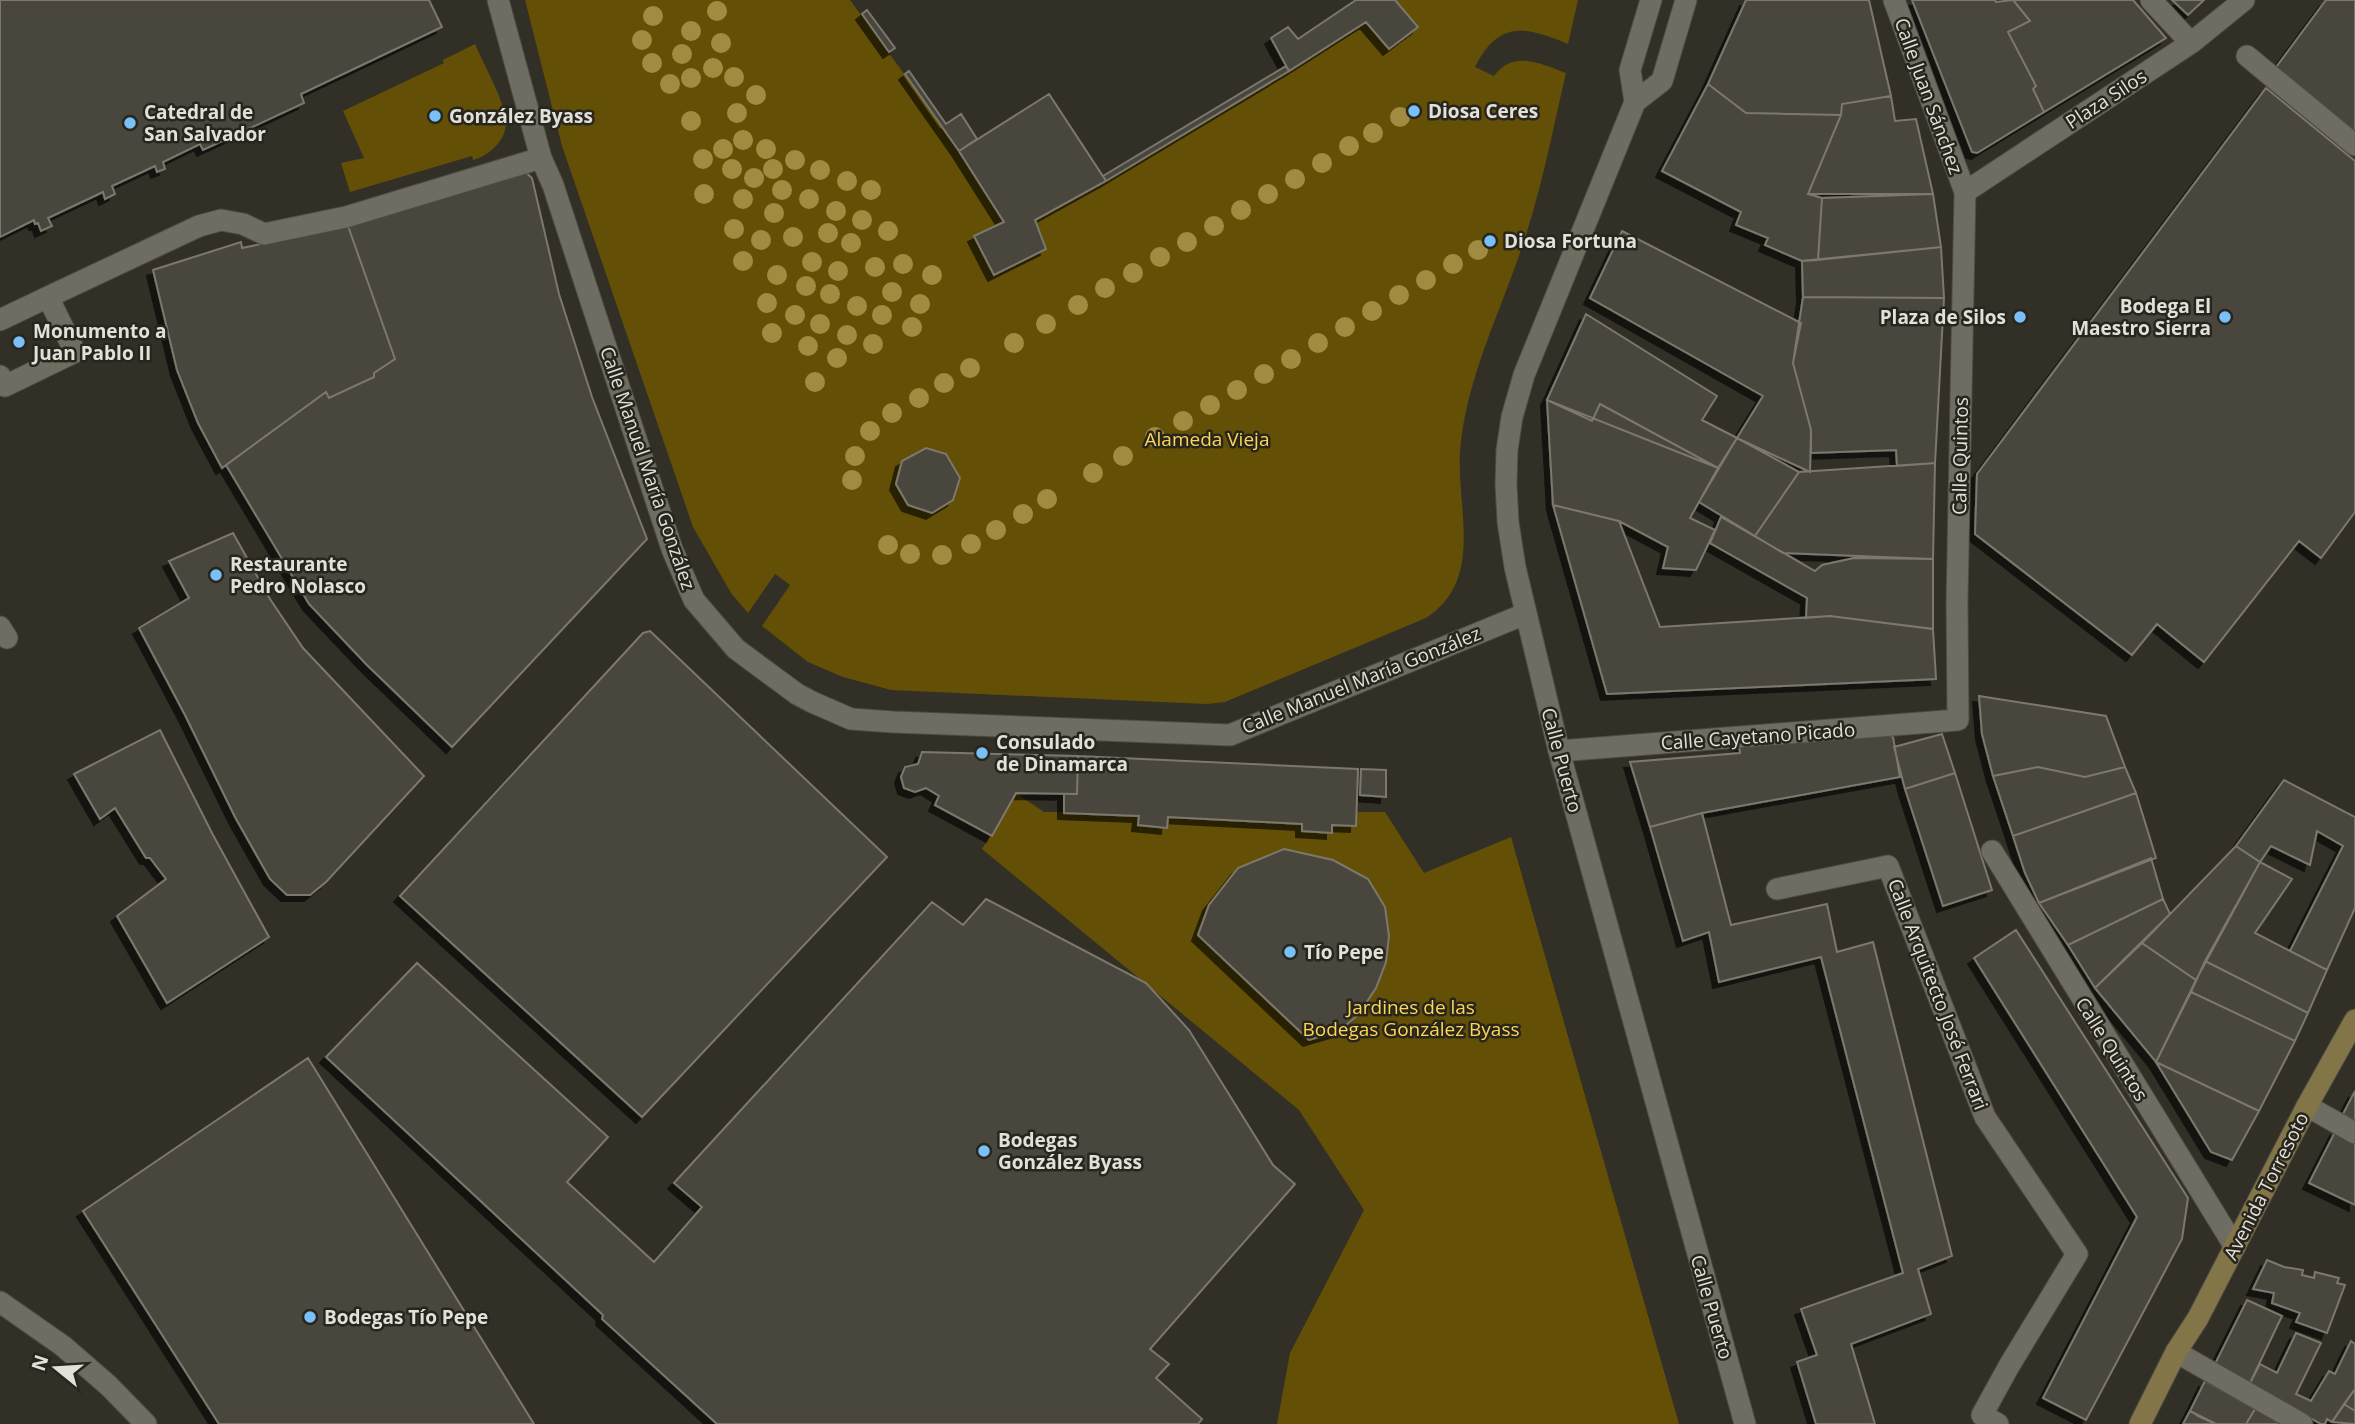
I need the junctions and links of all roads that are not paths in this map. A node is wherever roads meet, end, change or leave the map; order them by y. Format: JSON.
{"nodes":[{"id":1,"x":498,"y":0,"type":"edge"},
{"id":2,"x":1651,"y":0,"type":"edge"},
{"id":3,"x":1686,"y":0,"type":"edge"},
{"id":4,"x":1894,"y":0,"type":"edge"},
{"id":5,"x":2151,"y":0,"type":"edge"},
{"id":6,"x":2244,"y":0,"type":"edge"},
{"id":7,"x":2191,"y":43,"type":"junction"},
{"id":8,"x":2247,"y":56,"type":"dead end"},
{"id":9,"x":1635,"y":102,"type":"junction"},
{"id":10,"x":2355,"y":145,"type":"edge"},
{"id":11,"x":541,"y":158,"type":"junction"},
{"id":12,"x":1965,"y":192,"type":"junction"},
{"id":13,"x":48,"y":297,"type":"junction"},
{"id":14,"x":0,"y":320,"type":"edge"},
{"id":15,"x":2,"y":383,"type":"edge"},
{"id":16,"x":1525,"y":614,"type":"junction"},
{"id":17,"x":1958,"y":720,"type":"joint"},
{"id":18,"x":1559,"y":751,"type":"junction"},
{"id":19,"x":1992,"y":851,"type":"dead end"},
{"id":20,"x":1777,"y":889,"type":"dead end"},
{"id":21,"x":2355,"y":1020,"type":"edge"},
{"id":22,"x":2307,"y":1106,"type":"junction"},
{"id":23,"x":2355,"y":1133,"type":"edge"},
{"id":24,"x":2235,"y":1247,"type":"junction"},
{"id":25,"x":0,"y":1303,"type":"edge"},
{"id":26,"x":2176,"y":1352,"type":"junction"},
{"id":27,"x":146,"y":1424,"type":"edge"},
{"id":28,"x":1745,"y":1424,"type":"edge"},
{"id":29,"x":1998,"y":1424,"type":"edge"},
{"id":30,"x":2140,"y":1424,"type":"edge"},
{"id":31,"x":2302,"y":1424,"type":"edge"}],
"edges":[{"from":1,"to":11,"type":"street","name":"Calle Manuel María González"},
{"from":2,"to":9,"type":"street","name":"Calle Puerto"},
{"from":3,"to":9,"type":"street","name":"Calle Puerto"},
{"from":4,"to":12,"type":"street","name":"Calle Juan Sánchez"},
{"from":5,"to":7,"type":"street"},
{"from":6,"to":7,"type":"street","name":"Plaza Silos"},
{"from":7,"to":12,"type":"street","name":"Plaza Silos"},
{"from":8,"to":10,"type":"street"},
{"from":9,"to":16,"type":"street","name":"Calle Puerto"},
{"from":11,"to":13,"type":"street"},
{"from":11,"to":16,"type":"street","name":"Calle Manuel María González"},
{"from":12,"to":17,"type":"street","name":"Calle Quintos"},
{"from":13,"to":14,"type":"street"},
{"from":13,"to":15,"type":"street"},
{"from":16,"to":18,"type":"street","name":"Calle Puerto"},
{"from":17,"to":18,"type":"street","name":"Calle Cayetano Picado"},
{"from":18,"to":28,"type":"street","name":"Calle Puerto"},
{"from":19,"to":24,"type":"street","name":"Calle Quintos"},
{"from":20,"to":29,"type":"street","name":"Calle Arquitecto José Ferrari"},
{"from":21,"to":22,"type":"main road","name":"Avenida Torresoto"},
{"from":22,"to":23,"type":"street"},
{"from":22,"to":24,"type":"main road","name":"Avenida Torresoto"},
{"from":24,"to":26,"type":"main road","name":"Avenida Torresoto"},
{"from":25,"to":27,"type":"street"},
{"from":26,"to":30,"type":"main road","name":"Avenida Torresoto"},
{"from":26,"to":31,"type":"street"}]}
